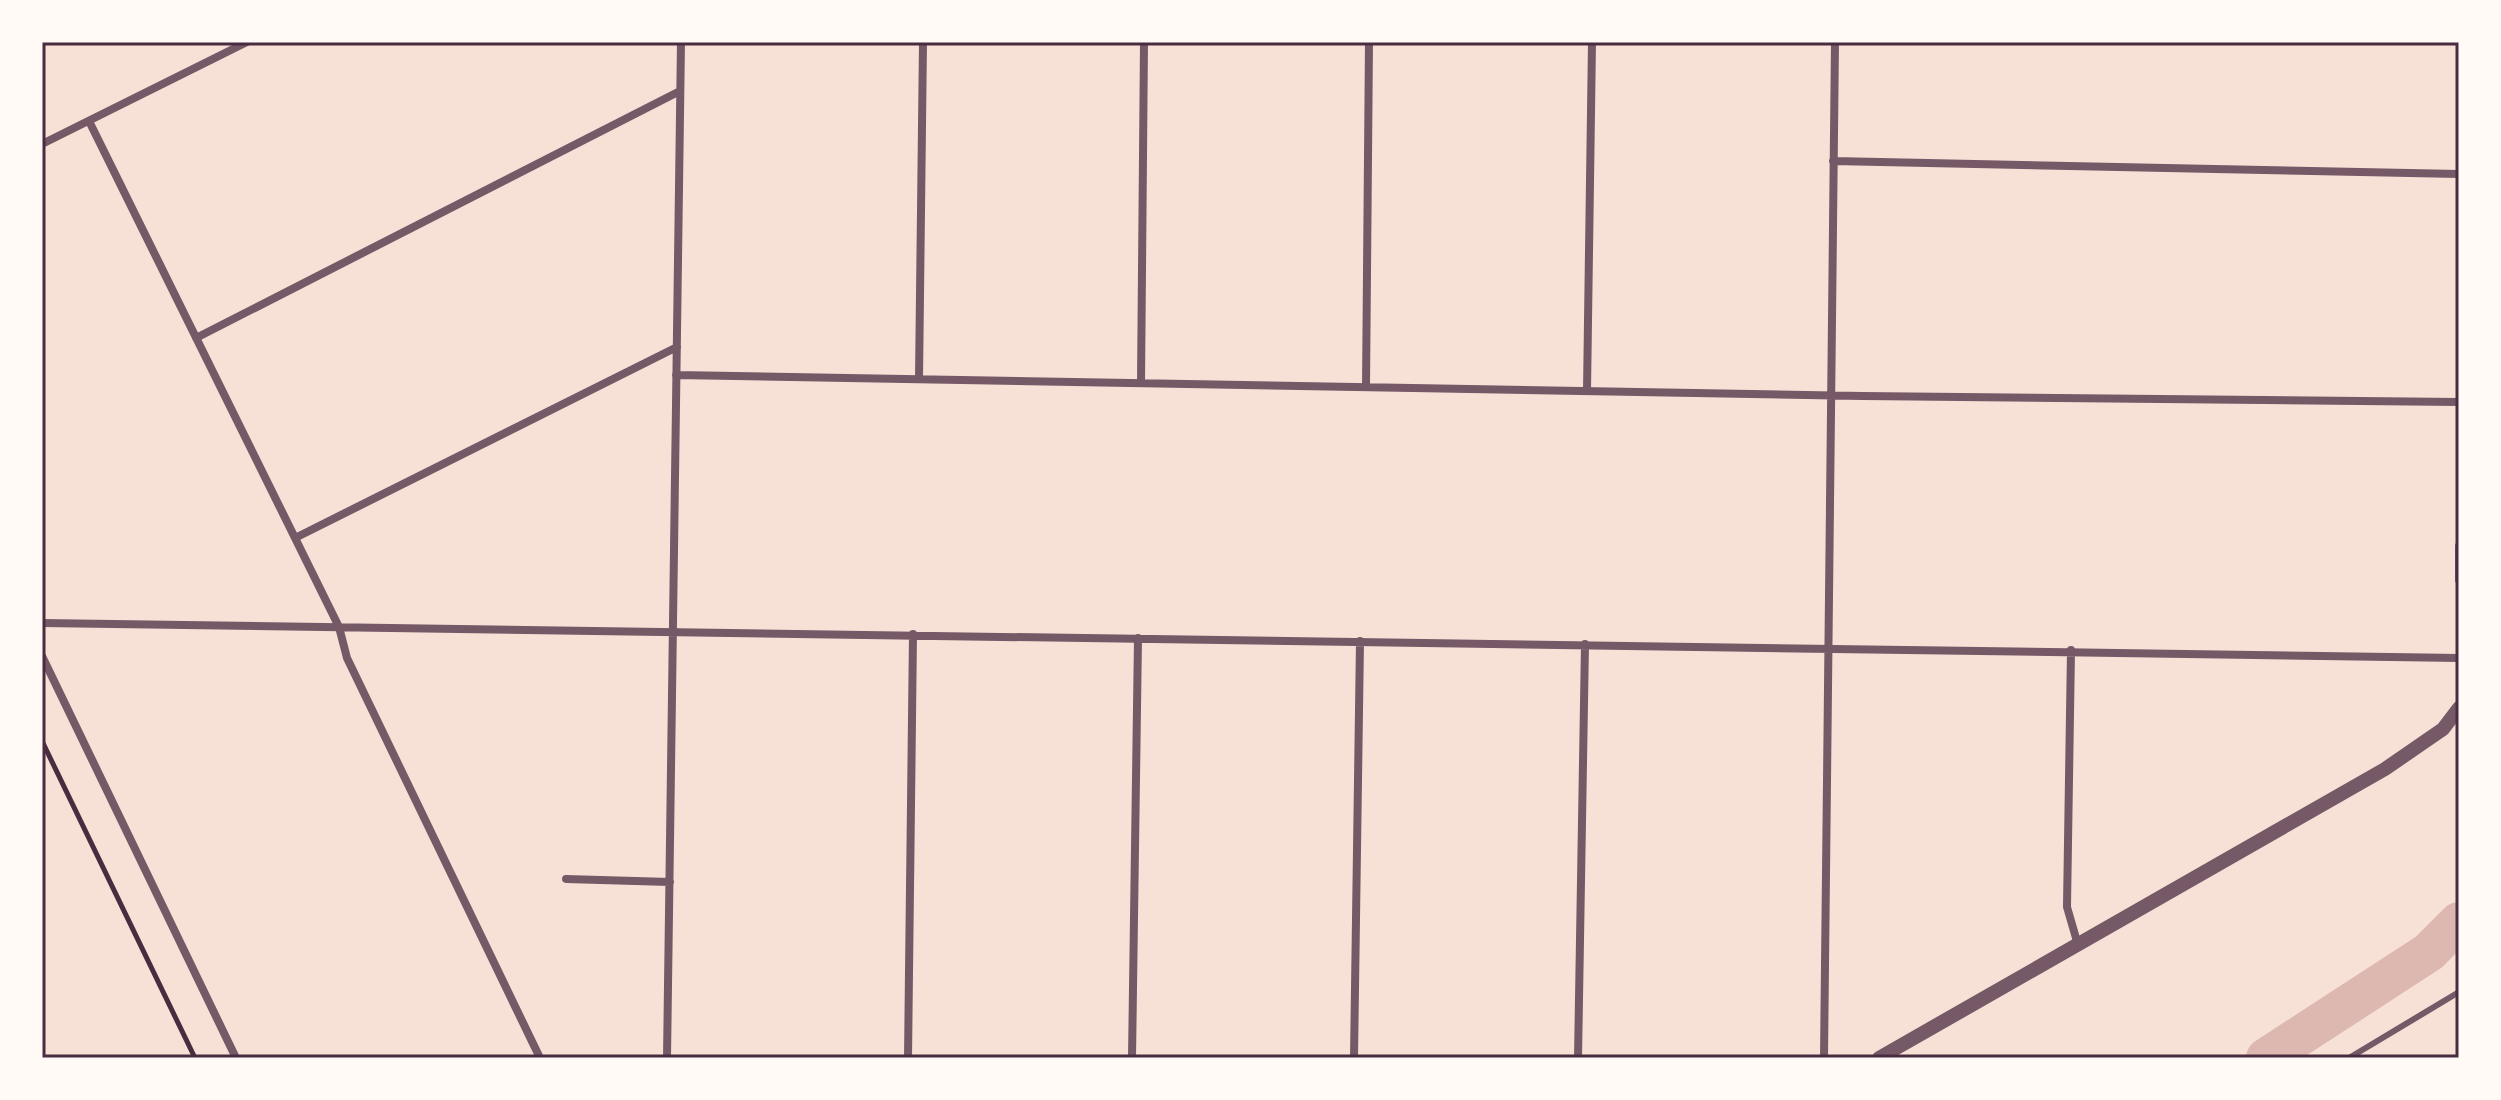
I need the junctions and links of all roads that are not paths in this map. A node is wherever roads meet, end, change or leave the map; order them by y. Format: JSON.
{"nodes":[{"id":1,"x":247,"y":42,"type":"edge"},
{"id":2,"x":681,"y":42,"type":"edge"},
{"id":3,"x":923,"y":42,"type":"edge"},
{"id":4,"x":1144,"y":42,"type":"edge"},
{"id":5,"x":1369,"y":42,"type":"edge"},
{"id":6,"x":1592,"y":42,"type":"edge"},
{"id":7,"x":1835,"y":42,"type":"edge"},
{"id":8,"x":680,"y":91,"type":"junction"},
{"id":9,"x":89,"y":121,"type":"junction"},
{"id":10,"x":42,"y":144,"type":"edge"},
{"id":11,"x":1833,"y":161,"type":"junction"},
{"id":12,"x":2459,"y":174,"type":"edge"},
{"id":13,"x":196,"y":338,"type":"junction"},
{"id":14,"x":677,"y":347,"type":"junction"},
{"id":15,"x":676,"y":375,"type":"junction"},
{"id":16,"x":919,"y":379,"type":"junction"},
{"id":17,"x":1141,"y":383,"type":"junction"},
{"id":18,"x":1366,"y":387,"type":"junction"},
{"id":19,"x":1587,"y":391,"type":"junction"},
{"id":20,"x":1830,"y":395,"type":"junction"},
{"id":21,"x":2459,"y":402,"type":"edge"},
{"id":22,"x":295,"y":538,"type":"junction"},
{"id":23,"x":2459,"y":546,"type":"edge"},
{"id":24,"x":2459,"y":580,"type":"edge"},
{"id":25,"x":42,"y":623,"type":"edge"},
{"id":26,"x":339,"y":627,"type":"junction"},
{"id":27,"x":673,"y":631,"type":"junction"},
{"id":28,"x":913,"y":634,"type":"junction"},
{"id":29,"x":1138,"y":638,"type":"junction"},
{"id":30,"x":1360,"y":641,"type":"junction"},
{"id":31,"x":1585,"y":644,"type":"junction"},
{"id":32,"x":1827,"y":647,"type":"junction"},
{"id":33,"x":2071,"y":650,"type":"junction"},
{"id":34,"x":42,"y":656,"type":"edge"},
{"id":35,"x":2459,"y":658,"type":"edge"},
{"id":36,"x":2459,"y":708,"type":"edge"},
{"id":37,"x":566,"y":879,"type":"dead end"},
{"id":38,"x":670,"y":882,"type":"junction"},
{"id":39,"x":2078,"y":945,"type":"junction"},
{"id":40,"x":2459,"y":992,"type":"edge"},
{"id":41,"x":236,"y":1058,"type":"edge"},
{"id":42,"x":540,"y":1058,"type":"edge"},
{"id":43,"x":667,"y":1058,"type":"edge"},
{"id":44,"x":908,"y":1058,"type":"edge"},
{"id":45,"x":1132,"y":1058,"type":"edge"},
{"id":46,"x":1354,"y":1058,"type":"edge"},
{"id":47,"x":1578,"y":1058,"type":"edge"},
{"id":48,"x":1824,"y":1058,"type":"edge"},
{"id":49,"x":1879,"y":1058,"type":"edge"},
{"id":50,"x":2349,"y":1058,"type":"edge"}],
"edges":[{"from":1,"to":9,"type":"street"},
{"from":2,"to":8,"type":"street"},
{"from":3,"to":16,"type":"street"},
{"from":4,"to":17,"type":"street"},
{"from":5,"to":18,"type":"street"},
{"from":6,"to":19,"type":"street"},
{"from":7,"to":11,"type":"street"},
{"from":8,"to":13,"type":"street"},
{"from":8,"to":14,"type":"street"},
{"from":9,"to":10,"type":"street"},
{"from":9,"to":13,"type":"street"},
{"from":11,"to":12,"type":"street"},
{"from":11,"to":20,"type":"street"},
{"from":13,"to":22,"type":"street"},
{"from":14,"to":15,"type":"street"},
{"from":14,"to":22,"type":"street"},
{"from":15,"to":16,"type":"street"},
{"from":15,"to":27,"type":"street"},
{"from":16,"to":17,"type":"street"},
{"from":17,"to":18,"type":"street"},
{"from":18,"to":19,"type":"street"},
{"from":19,"to":20,"type":"street"},
{"from":20,"to":21,"type":"street"},
{"from":20,"to":32,"type":"street"},
{"from":22,"to":26,"type":"street"},
{"from":23,"to":24,"type":"street"},
{"from":25,"to":26,"type":"street"},
{"from":26,"to":27,"type":"street"},
{"from":26,"to":42,"type":"street"},
{"from":27,"to":28,"type":"street"},
{"from":27,"to":38,"type":"street"},
{"from":28,"to":29,"type":"street"},
{"from":28,"to":44,"type":"street"},
{"from":29,"to":30,"type":"street"},
{"from":29,"to":45,"type":"street"},
{"from":30,"to":31,"type":"street"},
{"from":30,"to":46,"type":"street"},
{"from":31,"to":32,"type":"street"},
{"from":31,"to":47,"type":"street"},
{"from":32,"to":33,"type":"street"},
{"from":32,"to":48,"type":"street"},
{"from":33,"to":35,"type":"street"},
{"from":33,"to":39,"type":"street"},
{"from":34,"to":41,"type":"street"},
{"from":36,"to":39,"type":"street"},
{"from":37,"to":38,"type":"street"},
{"from":38,"to":43,"type":"street"},
{"from":39,"to":49,"type":"street"},
{"from":40,"to":50,"type":"lane"}]}
